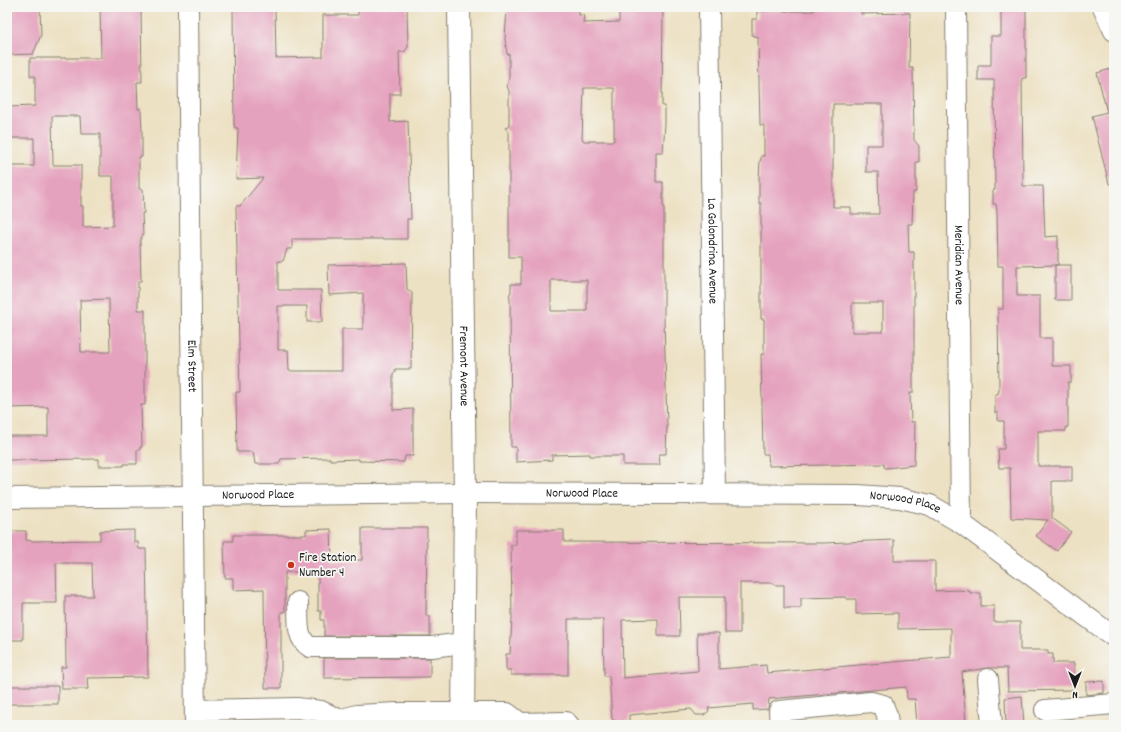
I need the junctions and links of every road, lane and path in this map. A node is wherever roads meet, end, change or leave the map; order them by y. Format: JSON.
{"nodes":[{"id":1,"x":188,"y":7,"type":"edge"},
{"id":2,"x":459,"y":7,"type":"edge"},
{"id":3,"x":709,"y":7,"type":"edge"},
{"id":4,"x":956,"y":7,"type":"edge"},
{"id":5,"x":1103,"y":7,"type":"edge"},
{"id":6,"x":1114,"y":31,"type":"edge"},
{"id":7,"x":464,"y":493,"type":"junction"},
{"id":8,"x":715,"y":494,"type":"junction"},
{"id":9,"x":193,"y":497,"type":"junction"},
{"id":10,"x":7,"y":498,"type":"edge"},
{"id":11,"x":961,"y":523,"type":"junction"},
{"id":12,"x":298,"y":602,"type":"dead end"},
{"id":13,"x":1114,"y":637,"type":"edge"},
{"id":14,"x":463,"y":643,"type":"junction"},
{"id":15,"x":988,"y":679,"type":"dead end"},
{"id":16,"x":1114,"y":704,"type":"edge"},
{"id":17,"x":1045,"y":710,"type":"dead end"},
{"id":18,"x":195,"y":718,"type":"edge"},
{"id":19,"x":397,"y":719,"type":"edge"},
{"id":20,"x":463,"y":720,"type":"edge"},
{"id":21,"x":347,"y":724,"type":"edge"},
{"id":22,"x":569,"y":725,"type":"edge"},
{"id":23,"x":780,"y":725,"type":"edge"},
{"id":24,"x":888,"y":725,"type":"edge"},
{"id":25,"x":992,"y":725,"type":"edge"}],
"edges":[{"from":1,"to":9,"type":"street","name":"Elm Street"},
{"from":2,"to":7,"type":"main road","name":"Fremont Avenue"},
{"from":3,"to":8,"type":"street","name":"La Golondrina Avenue"},
{"from":4,"to":11,"type":"street","name":"Meridian Avenue"},
{"from":5,"to":6,"type":"street"},
{"from":7,"to":8,"type":"street","name":"Norwood Place"},
{"from":7,"to":9,"type":"street","name":"Norwood Place"},
{"from":7,"to":14,"type":"main road","name":"Fremont Avenue"},
{"from":8,"to":11,"type":"street","name":"Norwood Place"},
{"from":9,"to":10,"type":"street","name":"Norwood Place"},
{"from":9,"to":18,"type":"street","name":"Elm Street"},
{"from":11,"to":13,"type":"street","name":"Norwood Place"},
{"from":12,"to":14,"type":"street"},
{"from":14,"to":20,"type":"main road","name":"Fremont Avenue"},
{"from":15,"to":25,"type":"street"},
{"from":16,"to":17,"type":"street"},
{"from":18,"to":21,"type":"street"},
{"from":19,"to":20,"type":"street"},
{"from":19,"to":21,"type":"street"},
{"from":20,"to":22,"type":"street"},
{"from":23,"to":24,"type":"street"}]}
